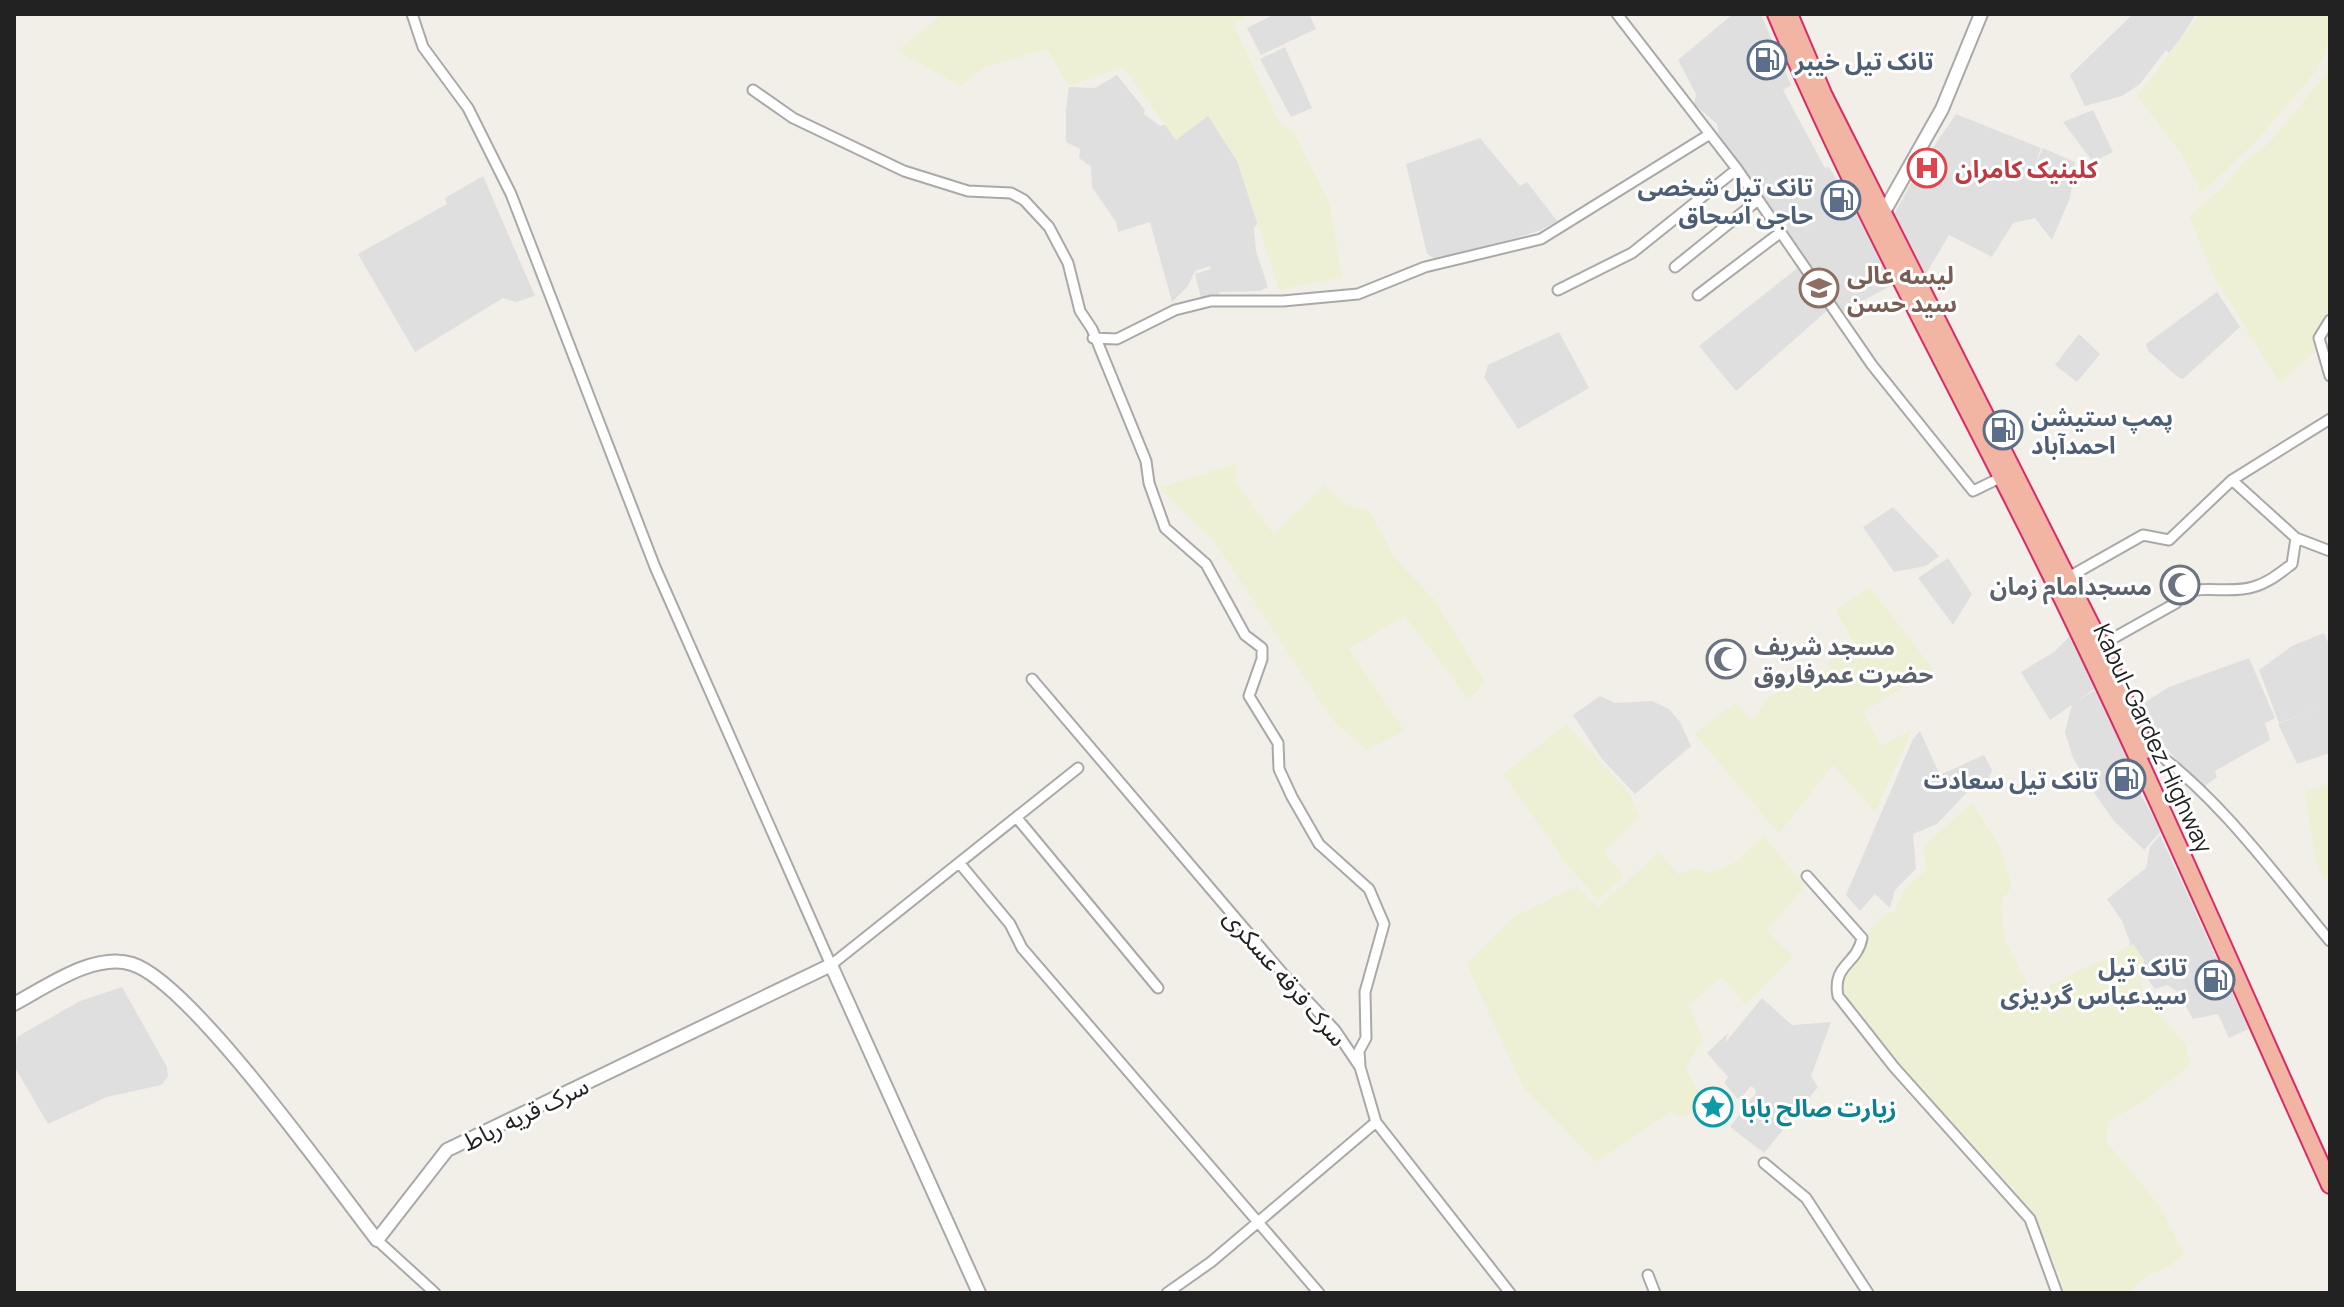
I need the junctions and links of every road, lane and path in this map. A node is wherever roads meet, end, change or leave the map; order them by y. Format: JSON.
{"nodes":[{"id":1,"x":412,"y":14,"type":"edge"},
{"id":2,"x":1617,"y":14,"type":"edge"},
{"id":3,"x":1776,"y":14,"type":"edge"},
{"id":4,"x":1789,"y":14,"type":"edge"},
{"id":5,"x":1981,"y":14,"type":"edge"},
{"id":6,"x":753,"y":90,"type":"dead end"},
{"id":7,"x":1710,"y":134,"type":"junction"},
{"id":8,"x":1737,"y":169,"type":"junction"},
{"id":9,"x":1758,"y":200,"type":"junction"},
{"id":10,"x":1879,"y":220,"type":"junction"},
{"id":11,"x":1781,"y":232,"type":"junction"},
{"id":12,"x":1675,"y":267,"type":"dead end"},
{"id":13,"x":1558,"y":290,"type":"dead end"},
{"id":14,"x":1698,"y":295,"type":"dead end"},
{"id":15,"x":2330,"y":320,"type":"edge"},
{"id":16,"x":1093,"y":338,"type":"junction"},
{"id":17,"x":2330,"y":376,"type":"edge"},
{"id":18,"x":2330,"y":419,"type":"edge"},
{"id":19,"x":2002,"y":477,"type":"junction"},
{"id":20,"x":2232,"y":480,"type":"junction"},
{"id":21,"x":2296,"y":538,"type":"junction"},
{"id":22,"x":2330,"y":551,"type":"edge"},
{"id":23,"x":2067,"y":578,"type":"junction"},
{"id":24,"x":2101,"y":645,"type":"junction"},
{"id":25,"x":1032,"y":679,"type":"dead end"},
{"id":26,"x":2143,"y":743,"type":"junction"},
{"id":27,"x":1078,"y":768,"type":"dead end"},
{"id":28,"x":1017,"y":818,"type":"junction"},
{"id":29,"x":961,"y":865,"type":"junction"},
{"id":30,"x":1807,"y":876,"type":"dead end"},
{"id":31,"x":2330,"y":941,"type":"edge"},
{"id":32,"x":831,"y":965,"type":"junction"},
{"id":33,"x":1158,"y":988,"type":"dead end"},
{"id":34,"x":14,"y":1004,"type":"edge"},
{"id":35,"x":1360,"y":1067,"type":"junction"},
{"id":36,"x":1376,"y":1122,"type":"junction"},
{"id":37,"x":2330,"y":1161,"type":"edge"},
{"id":38,"x":1764,"y":1163,"type":"dead end"},
{"id":39,"x":2330,"y":1185,"type":"edge"},
{"id":40,"x":1256,"y":1220,"type":"junction"},
{"id":41,"x":377,"y":1240,"type":"junction"},
{"id":42,"x":1648,"y":1275,"type":"dead end"},
{"id":43,"x":435,"y":1293,"type":"edge"},
{"id":44,"x":979,"y":1293,"type":"edge"},
{"id":45,"x":1167,"y":1293,"type":"edge"},
{"id":46,"x":1319,"y":1293,"type":"edge"},
{"id":47,"x":1510,"y":1293,"type":"edge"},
{"id":48,"x":1655,"y":1293,"type":"edge"},
{"id":49,"x":1868,"y":1293,"type":"edge"},
{"id":50,"x":2057,"y":1293,"type":"edge"}],
"edges":[{"from":1,"to":32,"type":"street"},
{"from":2,"to":7,"type":"street"},
{"from":3,"to":10,"type":"highway","name":"Kabul-Gardez Highway"},
{"from":4,"to":10,"type":"highway","name":"Kabul-Gardez Highway"},
{"from":5,"to":10,"type":"street"},
{"from":6,"to":16,"type":"street"},
{"from":7,"to":8,"type":"street"},
{"from":7,"to":16,"type":"street"},
{"from":8,"to":9,"type":"street"},
{"from":8,"to":13,"type":"street"},
{"from":9,"to":11,"type":"street"},
{"from":9,"to":12,"type":"street"},
{"from":10,"to":19,"type":"highway","name":"Kabul-Gardez Highway"},
{"from":10,"to":23,"type":"highway","name":"Kabul-Gardez Highway"},
{"from":11,"to":14,"type":"street"},
{"from":11,"to":19,"type":"street"},
{"from":15,"to":17,"type":"street"},
{"from":16,"to":35,"type":"street"},
{"from":18,"to":20,"type":"street"},
{"from":19,"to":39,"type":"highway","name":"Kabul-Gardez Highway"},
{"from":20,"to":21,"type":"street"},
{"from":20,"to":23,"type":"street"},
{"from":21,"to":22,"type":"street"},
{"from":21,"to":24,"type":"street"},
{"from":23,"to":24,"type":"highway","name":"Kabul-Gardez Highway"},
{"from":24,"to":26,"type":"highway","name":"Kabul-Gardez Highway"},
{"from":25,"to":35,"type":"street","name":"سرک فرقه عسکری"},
{"from":26,"to":31,"type":"street"},
{"from":26,"to":37,"type":"highway","name":"Kabul-Gardez Highway"},
{"from":27,"to":28,"type":"street"},
{"from":28,"to":29,"type":"street"},
{"from":28,"to":33,"type":"street"},
{"from":29,"to":32,"type":"street"},
{"from":29,"to":40,"type":"street"},
{"from":30,"to":50,"type":"street"},
{"from":32,"to":41,"type":"street","name":"سرک قریه رباط"},
{"from":32,"to":44,"type":"street"},
{"from":34,"to":41,"type":"street"},
{"from":35,"to":36,"type":"street","name":"سرک فرقه عسکری"},
{"from":36,"to":40,"type":"street"},
{"from":36,"to":47,"type":"street","name":"سرک فرقه عسکری"},
{"from":38,"to":49,"type":"street"},
{"from":40,"to":45,"type":"street"},
{"from":40,"to":46,"type":"street"},
{"from":41,"to":43,"type":"street"},
{"from":42,"to":48,"type":"street"}]}
